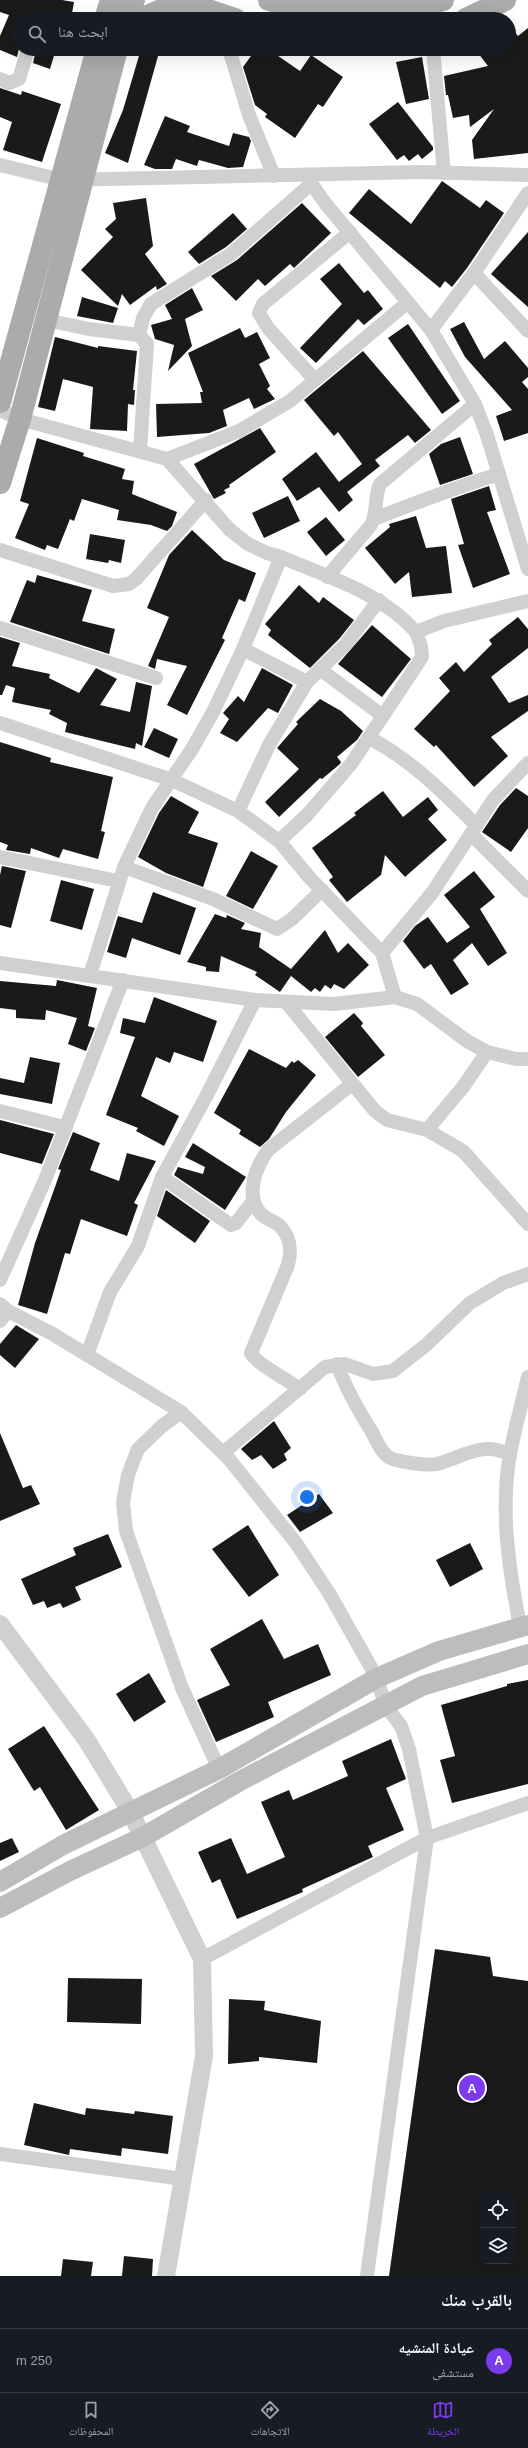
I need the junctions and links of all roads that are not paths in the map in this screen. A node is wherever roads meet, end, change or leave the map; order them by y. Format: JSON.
{"nodes":[{"id":1,"x":111,"y":0,"type":"edge"},
{"id":2,"x":134,"y":0,"type":"edge"},
{"id":3,"x":180,"y":0,"type":"edge"},
{"id":4,"x":269,"y":0,"type":"edge"},
{"id":5,"x":443,"y":0,"type":"edge"},
{"id":6,"x":505,"y":0,"type":"edge"},
{"id":7,"x":107,"y":12,"type":"edge"},
{"id":8,"x":129,"y":12,"type":"edge"},
{"id":9,"x":155,"y":12,"type":"edge"},
{"id":10,"x":212,"y":12,"type":"edge"},
{"id":11,"x":480,"y":12,"type":"edge"},
{"id":12,"x":26,"y":56,"type":"edge"},
{"id":13,"x":96,"y":56,"type":"edge"},
{"id":14,"x":115,"y":56,"type":"edge"},
{"id":15,"x":232,"y":56,"type":"edge"},
{"id":16,"x":434,"y":56,"type":"edge"},
{"id":17,"x":0,"y":79,"type":"edge"},
{"id":18,"x":0,"y":165,"type":"edge"},
{"id":19,"x":444,"y":172,"type":"junction"},
{"id":20,"x":528,"y":175,"type":"edge"},
{"id":21,"x":274,"y":176,"type":"junction"},
{"id":22,"x":72,"y":180,"type":"junction"},
{"id":23,"x":309,"y":180,"type":"junction"},
{"id":24,"x":528,"y":193,"type":"edge"},
{"id":25,"x":350,"y":232,"type":"junction"},
{"id":26,"x":474,"y":273,"type":"junction"},
{"id":27,"x":407,"y":303,"type":"junction"},
{"id":28,"x":46,"y":320,"type":"junction"},
{"id":29,"x":430,"y":330,"type":"junction"},
{"id":30,"x":528,"y":331,"type":"edge"},
{"id":31,"x":139,"y":335,"type":"junction"},
{"id":32,"x":314,"y":379,"type":"junction"},
{"id":33,"x":0,"y":402,"type":"edge"},
{"id":34,"x":475,"y":404,"type":"junction"},
{"id":35,"x":0,"y":410,"type":"edge"},
{"id":36,"x":20,"y":419,"type":"junction"},
{"id":37,"x":140,"y":452,"type":"junction"},
{"id":38,"x":167,"y":459,"type":"junction"},
{"id":39,"x":499,"y":474,"type":"junction"},
{"id":40,"x":0,"y":483,"type":"edge"},
{"id":41,"x":206,"y":500,"type":"junction"},
{"id":42,"x":374,"y":519,"type":"junction"},
{"id":43,"x":521,"y":522,"type":"edge"},
{"id":44,"x":0,"y":550,"type":"edge"},
{"id":45,"x":281,"y":557,"type":"junction"},
{"id":46,"x":528,"y":570,"type":"edge"},
{"id":47,"x":327,"y":577,"type":"junction"},
{"id":48,"x":379,"y":600,"type":"junction"},
{"id":49,"x":528,"y":601,"type":"edge"},
{"id":50,"x":0,"y":628,"type":"edge"},
{"id":51,"x":416,"y":632,"type":"junction"},
{"id":52,"x":243,"y":649,"type":"junction"},
{"id":53,"x":321,"y":670,"type":"junction"},
{"id":54,"x":156,"y":678,"type":"dead end"},
{"id":55,"x":307,"y":682,"type":"junction"},
{"id":56,"x":383,"y":716,"type":"junction"},
{"id":57,"x":0,"y":723,"type":"edge"},
{"id":58,"x":370,"y":738,"type":"junction"},
{"id":59,"x":528,"y":763,"type":"edge"},
{"id":60,"x":172,"y":780,"type":"junction"},
{"id":61,"x":238,"y":811,"type":"junction"},
{"id":62,"x":474,"y":830,"type":"junction"},
{"id":63,"x":279,"y":841,"type":"junction"},
{"id":64,"x":0,"y":857,"type":"edge"},
{"id":65,"x":124,"y":867,"type":"junction"},
{"id":66,"x":118,"y":881,"type":"junction"},
{"id":67,"x":322,"y":890,"type":"junction"},
{"id":68,"x":528,"y":891,"type":"edge"},
{"id":69,"x":382,"y":954,"type":"junction"},
{"id":70,"x":0,"y":963,"type":"edge"},
{"id":71,"x":90,"y":975,"type":"junction"},
{"id":72,"x":123,"y":980,"type":"junction"},
{"id":73,"x":395,"y":998,"type":"junction"},
{"id":74,"x":255,"y":1000,"type":"junction"},
{"id":75,"x":286,"y":1002,"type":"junction"},
{"id":76,"x":487,"y":1052,"type":"junction"},
{"id":77,"x":528,"y":1058,"type":"edge"},
{"id":78,"x":352,"y":1084,"type":"junction"},
{"id":79,"x":0,"y":1111,"type":"edge"},
{"id":80,"x":64,"y":1127,"type":"junction"},
{"id":81,"x":426,"y":1130,"type":"junction"},
{"id":82,"x":162,"y":1177,"type":"junction"},
{"id":83,"x":253,"y":1201,"type":"junction"},
{"id":84,"x":528,"y":1224,"type":"edge"},
{"id":85,"x":528,"y":1274,"type":"edge"},
{"id":86,"x":0,"y":1280,"type":"edge"},
{"id":87,"x":3,"y":1312,"type":"edge"},
{"id":88,"x":87,"y":1355,"type":"junction"},
{"id":89,"x":337,"y":1364,"type":"junction"},
{"id":90,"x":528,"y":1377,"type":"edge"},
{"id":91,"x":300,"y":1389,"type":"junction"},
{"id":92,"x":181,"y":1412,"type":"junction"},
{"id":93,"x":224,"y":1453,"type":"junction"},
{"id":94,"x":510,"y":1455,"type":"junction"},
{"id":95,"x":0,"y":1624,"type":"edge"},
{"id":96,"x":524,"y":1625,"type":"edge"},
{"id":97,"x":528,"y":1654,"type":"edge"},
{"id":98,"x":377,"y":1678,"type":"junction"},
{"id":99,"x":385,"y":1705,"type":"junction"},
{"id":100,"x":219,"y":1769,"type":"junction"},
{"id":101,"x":528,"y":1802,"type":"edge"},
{"id":102,"x":130,"y":1811,"type":"junction"},
{"id":103,"x":143,"y":1837,"type":"junction"},
{"id":104,"x":427,"y":1838,"type":"junction"},
{"id":105,"x":0,"y":1882,"type":"edge"},
{"id":106,"x":0,"y":1908,"type":"edge"},
{"id":107,"x":202,"y":1959,"type":"junction"},
{"id":108,"x":0,"y":2154,"type":"edge"},
{"id":109,"x":183,"y":2179,"type":"junction"},
{"id":110,"x":166,"y":2276,"type":"edge"},
{"id":111,"x":367,"y":2276,"type":"edge"}],
"edges":[{"from":1,"to":7,"type":"main road"},
{"from":2,"to":8,"type":"main road"},
{"from":3,"to":9,"type":"main road"},
{"from":3,"to":10,"type":"main road"},
{"from":4,"to":5,"type":"main road"},
{"from":6,"to":11,"type":"main road"},
{"from":12,"to":17,"type":"street"},
{"from":13,"to":22,"type":"main road"},
{"from":14,"to":22,"type":"main road"},
{"from":15,"to":21,"type":"street"},
{"from":16,"to":19,"type":"street"},
{"from":18,"to":22,"type":"street"},
{"from":19,"to":20,"type":"street"},
{"from":19,"to":23,"type":"street"},
{"from":21,"to":22,"type":"street"},
{"from":21,"to":23,"type":"street"},
{"from":22,"to":28,"type":"main road"},
{"from":22,"to":33,"type":"main road"},
{"from":23,"to":25,"type":"street"},
{"from":23,"to":31,"type":"street"},
{"from":24,"to":26,"type":"street"},
{"from":25,"to":27,"type":"street"},
{"from":25,"to":32,"type":"street"},
{"from":26,"to":29,"type":"street"},
{"from":26,"to":30,"type":"street"},
{"from":27,"to":29,"type":"street"},
{"from":27,"to":32,"type":"street"},
{"from":28,"to":31,"type":"street"},
{"from":28,"to":36,"type":"main road"},
{"from":29,"to":34,"type":"street"},
{"from":31,"to":37,"type":"street"},
{"from":32,"to":38,"type":"street"},
{"from":34,"to":39,"type":"street"},
{"from":34,"to":42,"type":"street"},
{"from":35,"to":36,"type":"street"},
{"from":36,"to":37,"type":"street"},
{"from":36,"to":40,"type":"main road"},
{"from":37,"to":38,"type":"street"},
{"from":38,"to":41,"type":"street"},
{"from":39,"to":42,"type":"street"},
{"from":39,"to":43,"type":"street"},
{"from":41,"to":44,"type":"street"},
{"from":41,"to":45,"type":"street"},
{"from":42,"to":47,"type":"street"},
{"from":43,"to":46,"type":"street"},
{"from":45,"to":47,"type":"street"},
{"from":45,"to":52,"type":"street"},
{"from":47,"to":48,"type":"street"},
{"from":48,"to":51,"type":"street"},
{"from":48,"to":53,"type":"street"},
{"from":49,"to":51,"type":"street"},
{"from":50,"to":54,"type":"street"},
{"from":51,"to":56,"type":"street"},
{"from":52,"to":55,"type":"street"},
{"from":52,"to":60,"type":"street"},
{"from":53,"to":55,"type":"street"},
{"from":53,"to":56,"type":"street"},
{"from":55,"to":61,"type":"street"},
{"from":56,"to":58,"type":"street"},
{"from":57,"to":60,"type":"street"},
{"from":58,"to":62,"type":"street"},
{"from":58,"to":63,"type":"street"},
{"from":59,"to":62,"type":"street"},
{"from":60,"to":61,"type":"street"},
{"from":60,"to":65,"type":"street"},
{"from":61,"to":63,"type":"street"},
{"from":62,"to":68,"type":"street"},
{"from":62,"to":69,"type":"street"},
{"from":63,"to":67,"type":"street"},
{"from":64,"to":66,"type":"street"},
{"from":65,"to":66,"type":"street"},
{"from":65,"to":67,"type":"street"},
{"from":66,"to":71,"type":"street"},
{"from":67,"to":69,"type":"street"},
{"from":69,"to":73,"type":"street"},
{"from":70,"to":71,"type":"street"},
{"from":71,"to":72,"type":"street"},
{"from":72,"to":74,"type":"street"},
{"from":72,"to":80,"type":"street"},
{"from":73,"to":75,"type":"street"},
{"from":73,"to":76,"type":"street"},
{"from":74,"to":75,"type":"street"},
{"from":74,"to":82,"type":"street"},
{"from":75,"to":78,"type":"street"},
{"from":76,"to":77,"type":"street"},
{"from":76,"to":81,"type":"street"},
{"from":78,"to":81,"type":"street"},
{"from":78,"to":83,"type":"street"},
{"from":79,"to":80,"type":"street"},
{"from":80,"to":86,"type":"street"},
{"from":81,"to":84,"type":"street"},
{"from":82,"to":83,"type":"street"},
{"from":82,"to":88,"type":"street"},
{"from":83,"to":91,"type":"street"},
{"from":85,"to":89,"type":"street"},
{"from":87,"to":88,"type":"street"},
{"from":88,"to":92,"type":"street"},
{"from":89,"to":91,"type":"street"},
{"from":89,"to":94,"type":"street"},
{"from":90,"to":94,"type":"street"},
{"from":91,"to":93,"type":"street"},
{"from":92,"to":93,"type":"street"},
{"from":92,"to":100,"type":"street"},
{"from":93,"to":98,"type":"street"},
{"from":94,"to":96,"type":"street"},
{"from":95,"to":102,"type":"street"},
{"from":96,"to":98,"type":"main road"},
{"from":97,"to":99,"type":"main road"},
{"from":98,"to":99,"type":"street"},
{"from":98,"to":100,"type":"main road"},
{"from":99,"to":103,"type":"main road"},
{"from":99,"to":104,"type":"street"},
{"from":100,"to":102,"type":"main road"},
{"from":101,"to":104,"type":"street"},
{"from":102,"to":103,"type":"street"},
{"from":102,"to":105,"type":"main road"},
{"from":103,"to":106,"type":"main road"},
{"from":103,"to":107,"type":"street"},
{"from":104,"to":107,"type":"street"},
{"from":104,"to":111,"type":"street"},
{"from":107,"to":109,"type":"street"},
{"from":108,"to":109,"type":"street"},
{"from":109,"to":110,"type":"street"}]}
